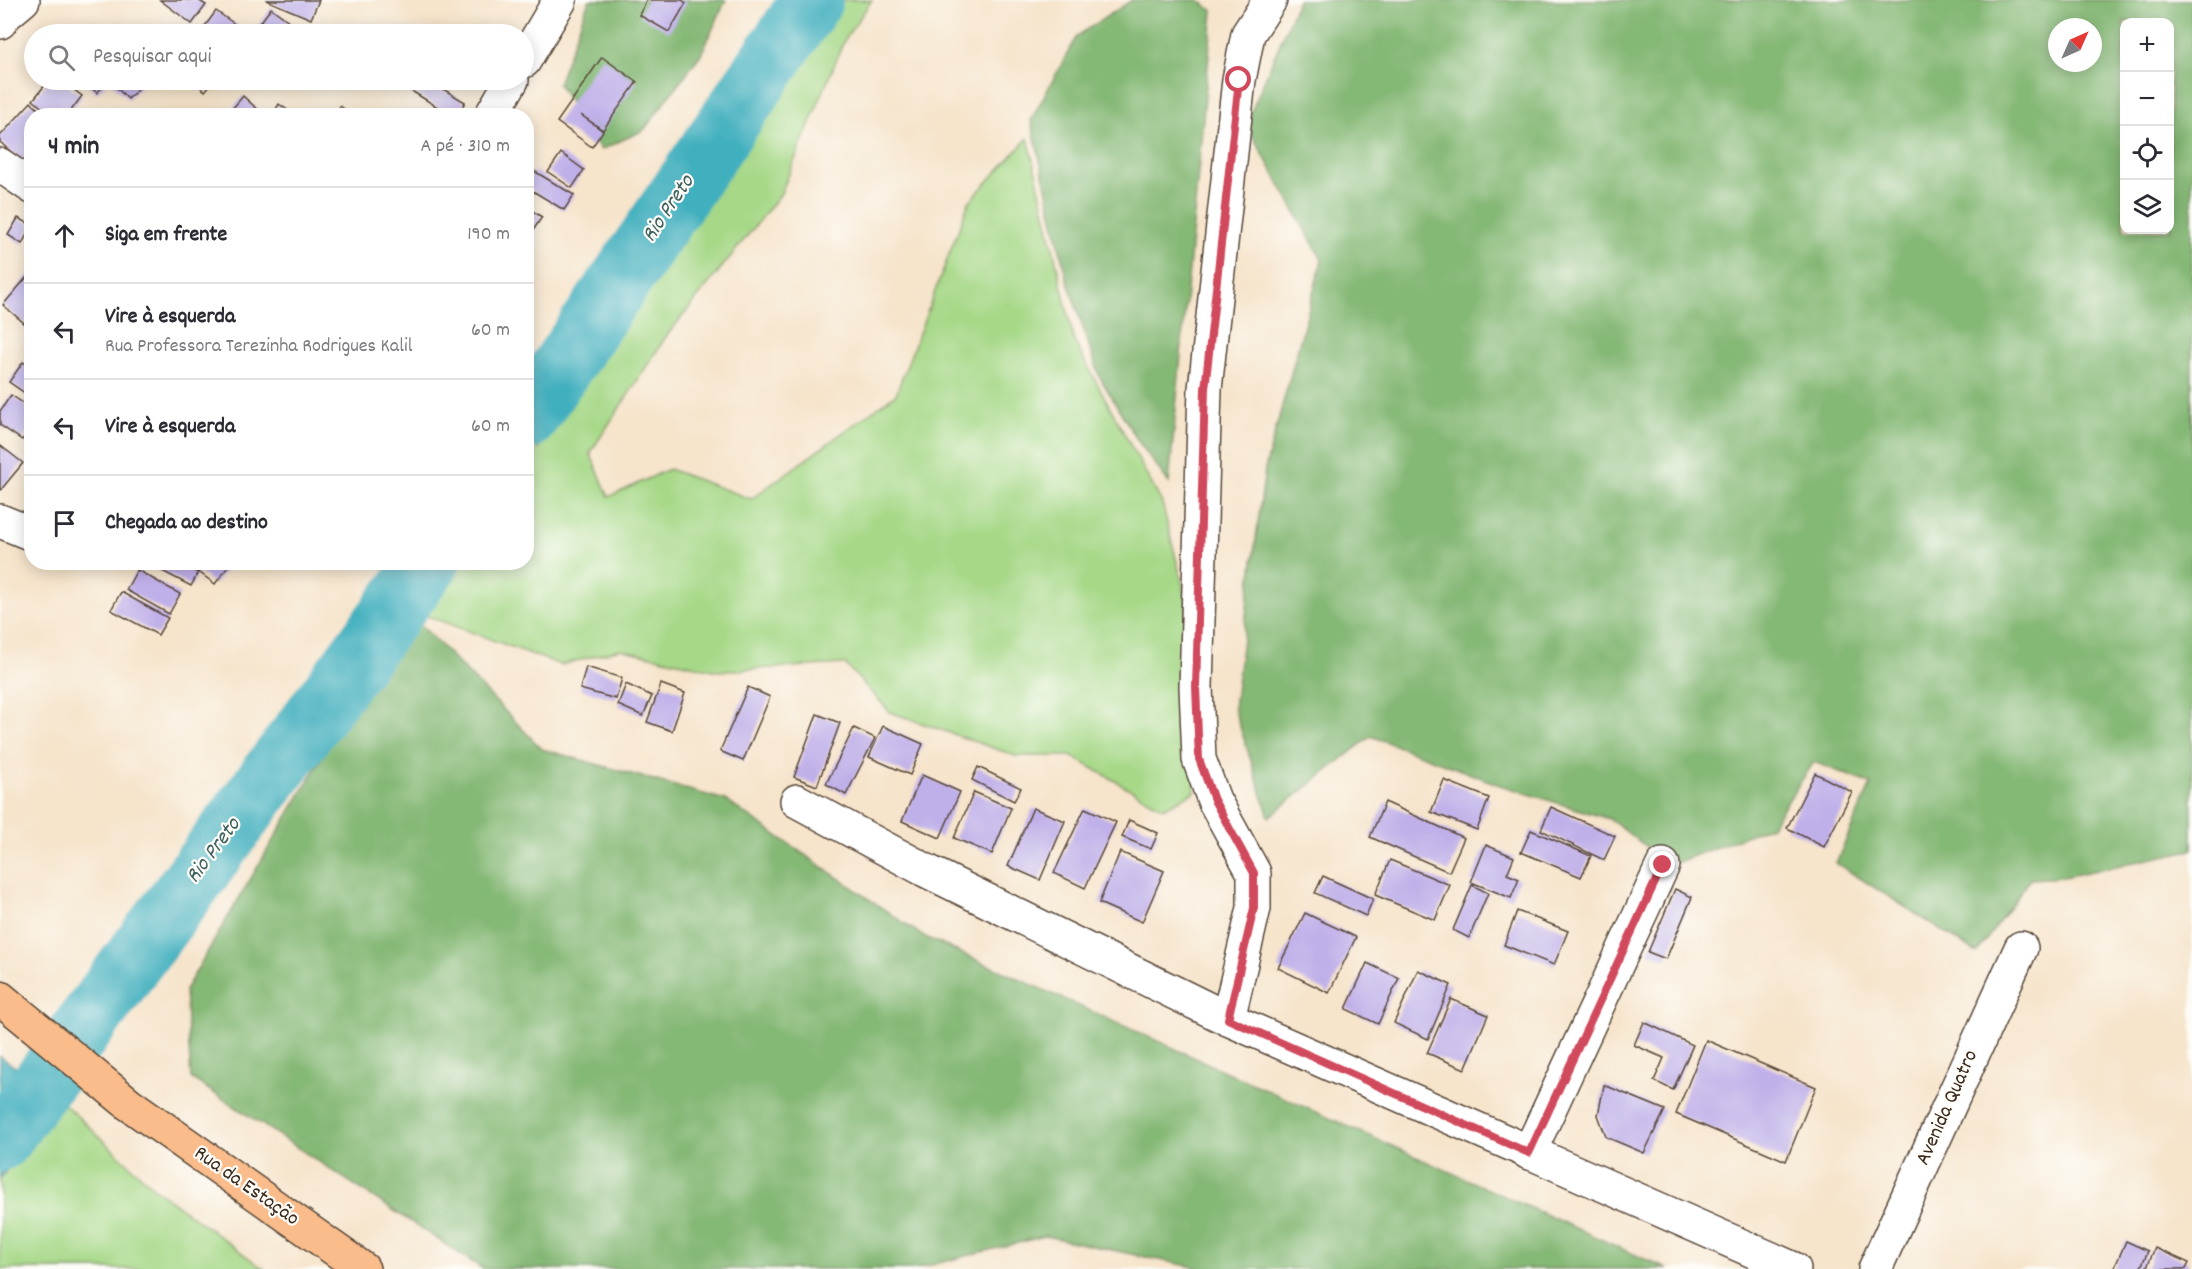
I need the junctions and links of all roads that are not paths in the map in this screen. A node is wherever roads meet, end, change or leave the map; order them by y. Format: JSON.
{"nodes":[{"id":1,"x":560,"y":0,"type":"edge"},
{"id":2,"x":1270,"y":0,"type":"edge"},
{"id":3,"x":534,"y":44,"type":"edge"},
{"id":4,"x":506,"y":90,"type":"edge"},
{"id":5,"x":496,"y":108,"type":"edge"},
{"id":6,"x":0,"y":165,"type":"edge"},
{"id":7,"x":24,"y":182,"type":"edge"},
{"id":8,"x":0,"y":521,"type":"edge"},
{"id":9,"x":24,"y":531,"type":"edge"},
{"id":10,"x":797,"y":801,"type":"dead end"},
{"id":11,"x":1663,"y":865,"type":"dead end"},
{"id":12,"x":2021,"y":948,"type":"dead end"},
{"id":13,"x":2,"y":1000,"type":"edge"},
{"id":14,"x":1228,"y":1019,"type":"junction"},
{"id":15,"x":1529,"y":1153,"type":"junction"},
{"id":16,"x":363,"y":1269,"type":"edge"},
{"id":17,"x":1794,"y":1269,"type":"edge"},
{"id":18,"x":1875,"y":1269,"type":"edge"}],
"edges":[{"from":1,"to":3,"type":"street"},
{"from":2,"to":14,"type":"street"},
{"from":4,"to":5,"type":"street"},
{"from":6,"to":7,"type":"street"},
{"from":8,"to":9,"type":"street"},
{"from":10,"to":14,"type":"street"},
{"from":11,"to":15,"type":"street"},
{"from":12,"to":18,"type":"street","name":"Avenida Quatro"},
{"from":13,"to":16,"type":"main road","name":"Rua da Estação"},
{"from":14,"to":15,"type":"street"},
{"from":15,"to":17,"type":"street"}]}
